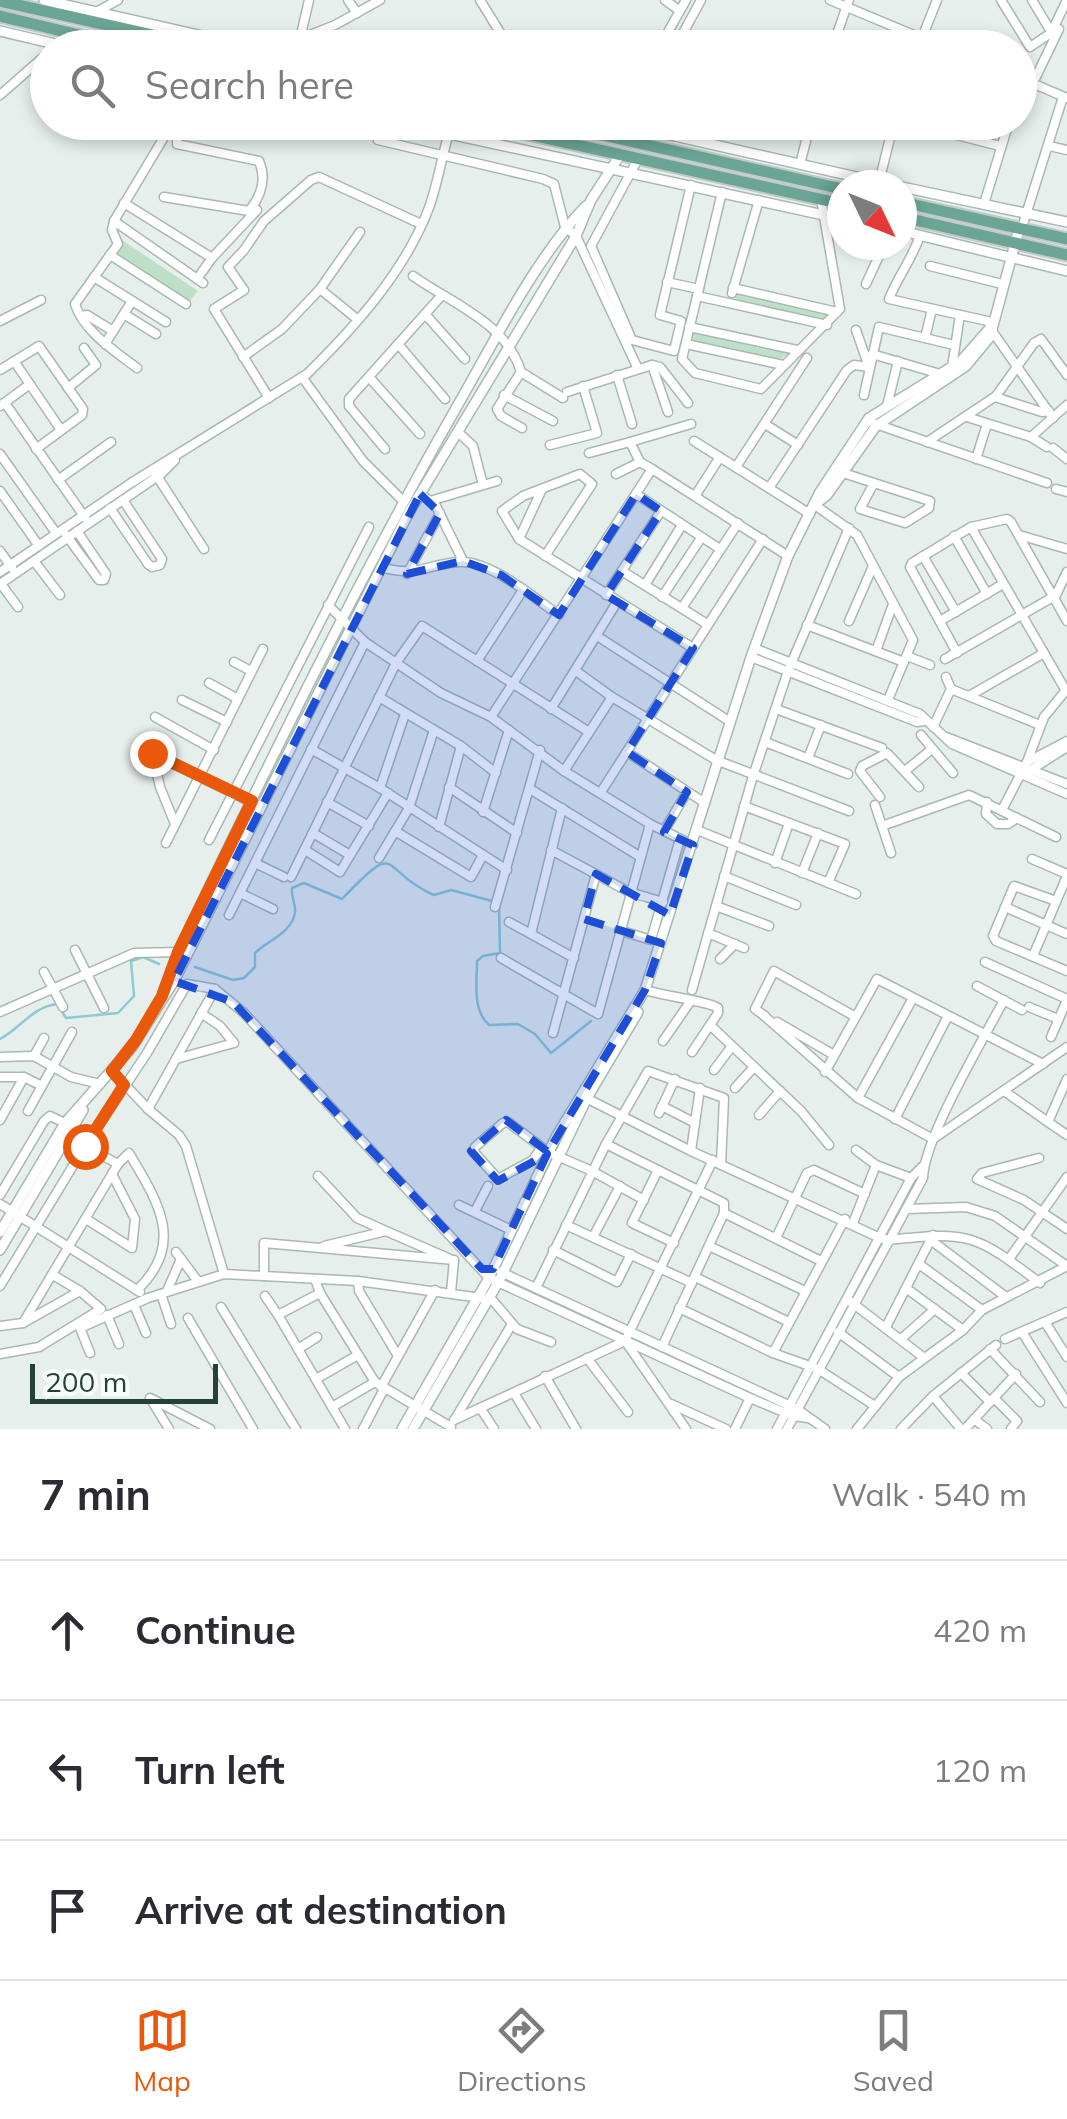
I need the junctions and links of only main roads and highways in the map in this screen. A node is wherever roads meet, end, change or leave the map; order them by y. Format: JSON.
{"nodes":[{"id":1,"x":0,"y":1,"type":"edge"},
{"id":2,"x":0,"y":16,"type":"edge"},
{"id":3,"x":57,"y":30,"type":"edge"},
{"id":4,"x":130,"y":30,"type":"edge"},
{"id":5,"x":554,"y":140,"type":"edge"},
{"id":6,"x":662,"y":140,"type":"edge"},
{"id":7,"x":827,"y":185,"type":"edge"},
{"id":8,"x":827,"y":200,"type":"edge"},
{"id":9,"x":917,"y":204,"type":"edge"},
{"id":10,"x":917,"y":220,"type":"edge"},
{"id":11,"x":1067,"y":239,"type":"edge"},
{"id":12,"x":1067,"y":255,"type":"edge"}],
"edges":[{"from":1,"to":4,"type":"main road"},
{"from":2,"to":3,"type":"main road"},
{"from":5,"to":8,"type":"main road"},
{"from":6,"to":7,"type":"main road"},
{"from":9,"to":11,"type":"main road"},
{"from":10,"to":12,"type":"main road"}]}
